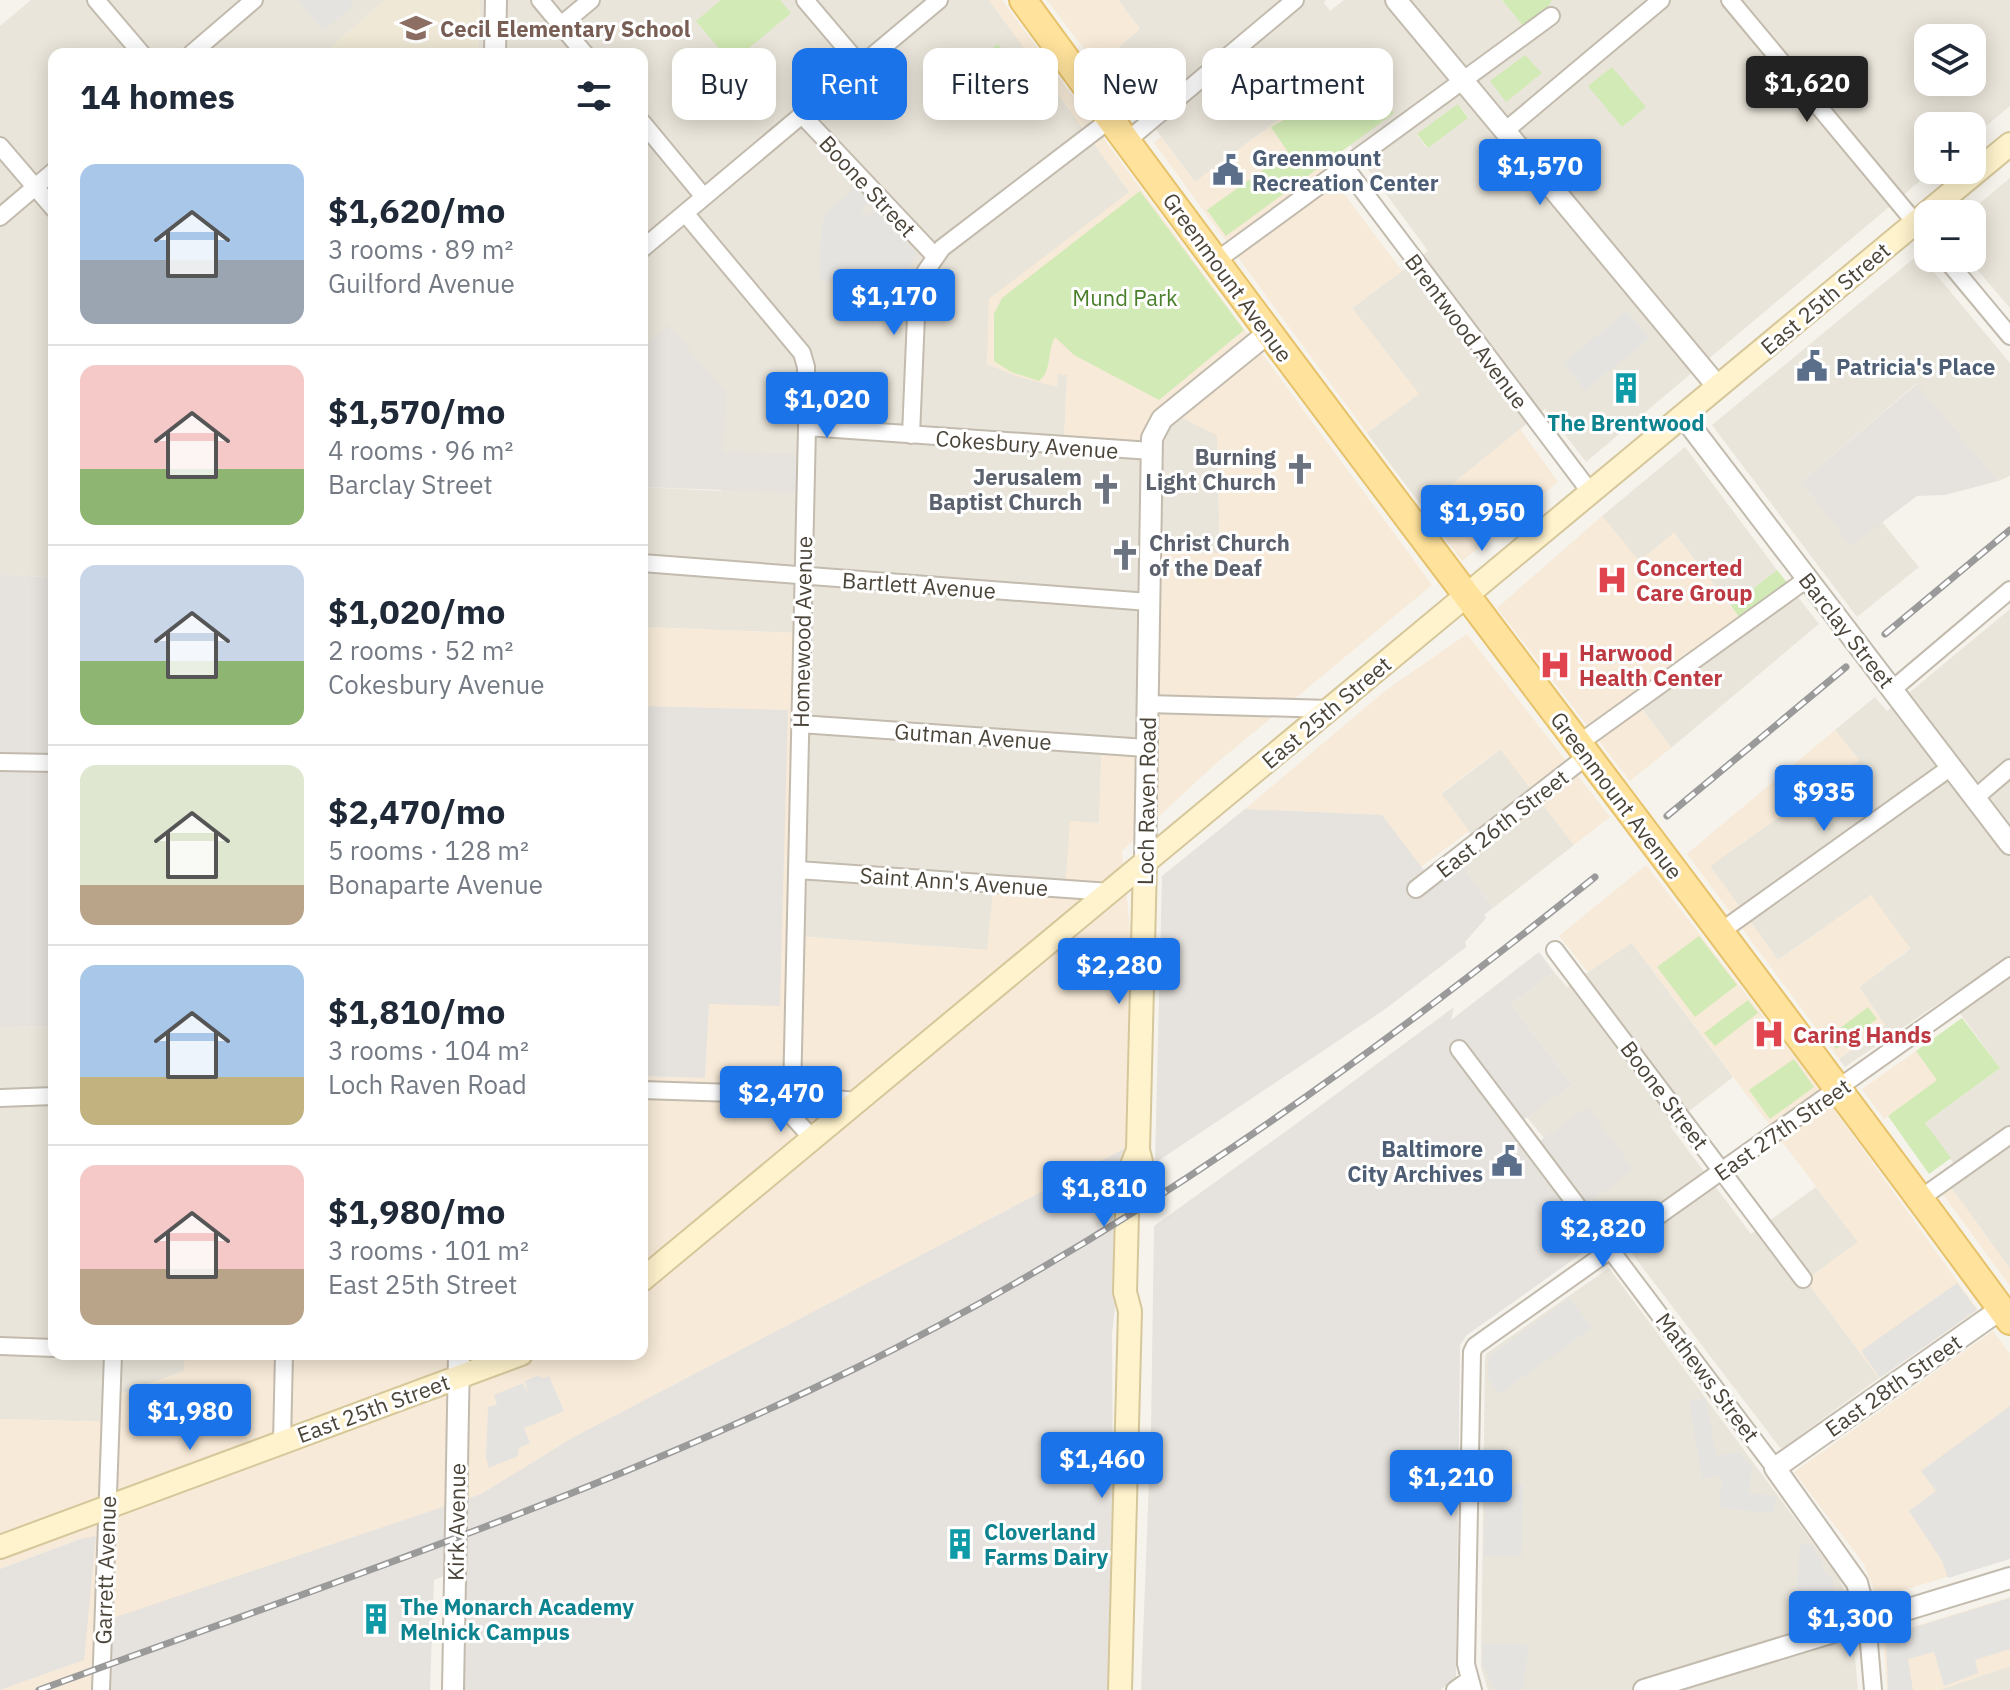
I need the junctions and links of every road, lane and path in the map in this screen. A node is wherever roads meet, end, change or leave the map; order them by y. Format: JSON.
{"nodes":[{"id":1,"x":96,"y":0,"type":"edge"},
{"id":2,"x":254,"y":0,"type":"edge"},
{"id":3,"x":496,"y":0,"type":"edge"},
{"id":4,"x":540,"y":0,"type":"edge"},
{"id":5,"x":591,"y":0,"type":"edge"},
{"id":6,"x":805,"y":0,"type":"edge"},
{"id":7,"x":939,"y":0,"type":"edge"},
{"id":8,"x":1023,"y":0,"type":"edge"},
{"id":9,"x":1295,"y":0,"type":"edge"},
{"id":10,"x":1396,"y":0,"type":"edge"},
{"id":11,"x":1661,"y":0,"type":"edge"},
{"id":12,"x":1730,"y":0,"type":"edge"},
{"id":13,"x":1551,"y":16,"type":"dead end"},
{"id":14,"x":561,"y":25,"type":"junction"},
{"id":15,"x":137,"y":48,"type":"edge"},
{"id":16,"x":198,"y":48,"type":"edge"},
{"id":17,"x":495,"y":48,"type":"edge"},
{"id":18,"x":580,"y":48,"type":"edge"},
{"id":19,"x":846,"y":48,"type":"edge"},
{"id":20,"x":882,"y":48,"type":"edge"},
{"id":21,"x":1074,"y":68,"type":"edge"},
{"id":22,"x":1463,"y":80,"type":"junction"},
{"id":23,"x":796,"y":120,"type":"edge"},
{"id":24,"x":807,"y":120,"type":"edge"},
{"id":25,"x":1109,"y":120,"type":"edge"},
{"id":26,"x":1113,"y":120,"type":"edge"},
{"id":27,"x":648,"y":129,"type":"edge"},
{"id":28,"x":1505,"y":131,"type":"junction"},
{"id":29,"x":1128,"y":140,"type":"junction"},
{"id":30,"x":2010,"y":144,"type":"edge"},
{"id":31,"x":0,"y":146,"type":"edge"},
{"id":32,"x":1345,"y":167,"type":"junction"},
{"id":33,"x":48,"y":176,"type":"edge"},
{"id":34,"x":36,"y":187,"type":"junction"},
{"id":35,"x":704,"y":197,"type":"junction"},
{"id":36,"x":1953,"y":200,"type":"edge"},
{"id":37,"x":48,"y":202,"type":"edge"},
{"id":38,"x":685,"y":213,"type":"junction"},
{"id":39,"x":0,"y":217,"type":"edge"},
{"id":40,"x":1914,"y":220,"type":"edge"},
{"id":41,"x":1914,"y":236,"type":"edge"},
{"id":42,"x":648,"y":244,"type":"edge"},
{"id":43,"x":935,"y":256,"type":"junction"},
{"id":44,"x":1216,"y":261,"type":"junction"},
{"id":45,"x":1957,"y":272,"type":"edge"},
{"id":46,"x":1268,"y":333,"type":"junction"},
{"id":47,"x":2010,"y":336,"type":"edge"},
{"id":48,"x":1718,"y":387,"type":"junction"},
{"id":49,"x":1683,"y":416,"type":"junction"},
{"id":50,"x":807,"y":427,"type":"junction"},
{"id":51,"x":911,"y":435,"type":"junction"},
{"id":52,"x":1151,"y":451,"type":"junction"},
{"id":53,"x":1591,"y":493,"type":"junction"},
{"id":54,"x":648,"y":563,"type":"edge"},
{"id":55,"x":804,"y":576,"type":"junction"},
{"id":56,"x":1807,"y":579,"type":"junction"},
{"id":57,"x":2010,"y":590,"type":"edge"},
{"id":58,"x":1466,"y":596,"type":"junction"},
{"id":59,"x":1149,"y":602,"type":"junction"},
{"id":60,"x":1893,"y":689,"type":"junction"},
{"id":61,"x":1147,"y":704,"type":"junction"},
{"id":62,"x":1330,"y":709,"type":"junction"},
{"id":63,"x":800,"y":724,"type":"junction"},
{"id":64,"x":1146,"y":748,"type":"junction"},
{"id":65,"x":1582,"y":750,"type":"junction"},
{"id":66,"x":0,"y":762,"type":"edge"},
{"id":67,"x":48,"y":763,"type":"edge"},
{"id":68,"x":1951,"y":767,"type":"junction"},
{"id":69,"x":2010,"y":768,"type":"edge"},
{"id":70,"x":1975,"y":798,"type":"junction"},
{"id":71,"x":2010,"y":844,"type":"edge"},
{"id":72,"x":1145,"y":863,"type":"junction"},
{"id":73,"x":798,"y":870,"type":"junction"},
{"id":74,"x":1416,"y":889,"type":"dead end"},
{"id":75,"x":1110,"y":892,"type":"junction"},
{"id":76,"x":1720,"y":932,"type":"junction"},
{"id":77,"x":1555,"y":950,"type":"dead end"},
{"id":78,"x":2010,"y":966,"type":"edge"},
{"id":79,"x":1459,"y":1049,"type":"dead end"},
{"id":80,"x":1839,"y":1089,"type":"junction"},
{"id":81,"x":648,"y":1090,"type":"edge"},
{"id":82,"x":773,"y":1095,"type":"junction"},
{"id":83,"x":792,"y":1095,"type":"junction"},
{"id":84,"x":48,"y":1096,"type":"edge"},
{"id":85,"x":0,"y":1098,"type":"edge"},
{"id":86,"x":856,"y":1101,"type":"junction"},
{"id":87,"x":2010,"y":1135,"type":"edge"},
{"id":88,"x":812,"y":1138,"type":"junction"},
{"id":89,"x":1722,"y":1171,"type":"junction"},
{"id":90,"x":1921,"y":1198,"type":"junction"},
{"id":91,"x":1612,"y":1249,"type":"junction"},
{"id":92,"x":648,"y":1275,"type":"edge"},
{"id":93,"x":1803,"y":1279,"type":"dead end"},
{"id":94,"x":2007,"y":1311,"type":"edge"},
{"id":95,"x":0,"y":1346,"type":"edge"},
{"id":96,"x":48,"y":1348,"type":"edge"},
{"id":97,"x":113,"y":1360,"type":"edge"},
{"id":98,"x":284,"y":1360,"type":"edge"},
{"id":99,"x":487,"y":1360,"type":"edge"},
{"id":100,"x":459,"y":1365,"type":"edge"},
{"id":101,"x":282,"y":1442,"type":"junction"},
{"id":102,"x":1775,"y":1468,"type":"junction"},
{"id":103,"x":107,"y":1507,"type":"junction"},
{"id":104,"x":0,"y":1547,"type":"edge"},
{"id":105,"x":2010,"y":1578,"type":"edge"},
{"id":106,"x":1867,"y":1620,"type":"junction"},
{"id":107,"x":1471,"y":1685,"type":"edge"},
{"id":108,"x":101,"y":1690,"type":"edge"},
{"id":109,"x":453,"y":1690,"type":"edge"},
{"id":110,"x":1120,"y":1690,"type":"edge"},
{"id":111,"x":1455,"y":1690,"type":"edge"},
{"id":112,"x":1644,"y":1690,"type":"edge"},
{"id":113,"x":1873,"y":1690,"type":"edge"}],
"edges":[{"from":1,"to":15,"type":"street"},
{"from":2,"to":16,"type":"street"},
{"from":3,"to":17,"type":"street"},
{"from":4,"to":14,"type":"street"},
{"from":5,"to":14,"type":"street"},
{"from":6,"to":19,"type":"street"},
{"from":7,"to":20,"type":"street"},
{"from":8,"to":21,"type":"main road","name":"Greenmount Avenue"},
{"from":9,"to":29,"type":"street"},
{"from":10,"to":22,"type":"street"},
{"from":11,"to":28,"type":"street"},
{"from":12,"to":40,"type":"street"},
{"from":13,"to":22,"type":"street"},
{"from":14,"to":18,"type":"street"},
{"from":22,"to":28,"type":"street"},
{"from":22,"to":32,"type":"street"},
{"from":23,"to":35,"type":"street"},
{"from":24,"to":43,"type":"street","name":"Boone Street"},
{"from":25,"to":43,"type":"street"},
{"from":26,"to":29,"type":"main road","name":"Greenmount Avenue"},
{"from":27,"to":35,"type":"street"},
{"from":28,"to":48,"type":"street"},
{"from":29,"to":44,"type":"main road","name":"Greenmount Avenue"},
{"from":30,"to":36,"type":"main road","name":"East 25th Street"},
{"from":31,"to":34,"type":"street"},
{"from":32,"to":44,"type":"street"},
{"from":32,"to":53,"type":"street","name":"Brentwood Avenue"},
{"from":33,"to":34,"type":"street"},
{"from":34,"to":37,"type":"street"},
{"from":34,"to":39,"type":"street"},
{"from":35,"to":38,"type":"street"},
{"from":38,"to":42,"type":"street"},
{"from":38,"to":50,"type":"street","name":"Homewood Avenue"},
{"from":41,"to":48,"type":"main road","name":"East 25th Street"},
{"from":43,"to":51,"type":"street"},
{"from":44,"to":46,"type":"main road","name":"Greenmount Avenue"},
{"from":45,"to":47,"type":"street"},
{"from":46,"to":52,"type":"street"},
{"from":46,"to":58,"type":"main road","name":"Greenmount Avenue"},
{"from":48,"to":49,"type":"main road","name":"East 25th Street"},
{"from":49,"to":53,"type":"main road","name":"East 25th Street"},
{"from":49,"to":56,"type":"street","name":"Barclay Street"},
{"from":50,"to":51,"type":"street","name":"Cokesbury Avenue"},
{"from":50,"to":55,"type":"street","name":"Homewood Avenue"},
{"from":51,"to":52,"type":"street","name":"Cokesbury Avenue"},
{"from":52,"to":59,"type":"street","name":"Loch Raven Road"},
{"from":53,"to":58,"type":"main road","name":"East 25th Street"},
{"from":54,"to":55,"type":"street","name":"Bartlett Avenue"},
{"from":55,"to":59,"type":"street","name":"Bartlett Avenue"},
{"from":55,"to":63,"type":"street","name":"Homewood Avenue"},
{"from":56,"to":60,"type":"street","name":"Barclay Street"},
{"from":56,"to":65,"type":"street","name":"East 26th Street"},
{"from":57,"to":60,"type":"street"},
{"from":58,"to":62,"type":"main road","name":"East 25th Street"},
{"from":58,"to":65,"type":"main road","name":"Greenmount Avenue"},
{"from":59,"to":61,"type":"street","name":"Loch Raven Road"},
{"from":60,"to":68,"type":"street","name":"Barclay Street"},
{"from":61,"to":62,"type":"street"},
{"from":61,"to":64,"type":"street","name":"Loch Raven Road"},
{"from":62,"to":72,"type":"main road","name":"East 25th Street"},
{"from":63,"to":64,"type":"street","name":"Gutman Avenue"},
{"from":63,"to":73,"type":"street","name":"Homewood Avenue"},
{"from":64,"to":72,"type":"street","name":"Loch Raven Road"},
{"from":65,"to":74,"type":"street","name":"East 26th Street"},
{"from":65,"to":76,"type":"main road","name":"Greenmount Avenue"},
{"from":66,"to":67,"type":"street"},
{"from":68,"to":70,"type":"street","name":"Barclay Street"},
{"from":68,"to":76,"type":"street"},
{"from":69,"to":70,"type":"street"},
{"from":70,"to":71,"type":"street","name":"Barclay Street"},
{"from":72,"to":75,"type":"main road","name":"East 25th Street"},
{"from":72,"to":110,"type":"main road","name":"Loch Raven Road"},
{"from":73,"to":75,"type":"street","name":"Saint Ann's Avenue"},
{"from":73,"to":83,"type":"street","name":"Homewood Avenue"},
{"from":75,"to":86,"type":"main road","name":"East 25th Street"},
{"from":76,"to":80,"type":"main road","name":"Greenmount Avenue"},
{"from":77,"to":89,"type":"street","name":"Boone Street"},
{"from":78,"to":80,"type":"street","name":"East 27th Street"},
{"from":79,"to":91,"type":"street","name":"Mathews Street"},
{"from":80,"to":89,"type":"street","name":"East 27th Street"},
{"from":80,"to":90,"type":"main road","name":"Greenmount Avenue"},
{"from":81,"to":82,"type":"street"},
{"from":82,"to":83,"type":"street"},
{"from":82,"to":88,"type":"street"},
{"from":83,"to":86,"type":"street"},
{"from":84,"to":85,"type":"street"},
{"from":86,"to":88,"type":"main road","name":"East 25th Street"},
{"from":87,"to":90,"type":"street"},
{"from":88,"to":92,"type":"main road","name":"East 25th Street"},
{"from":89,"to":91,"type":"street","name":"East 27th Street"},
{"from":89,"to":93,"type":"street","name":"Boone Street"},
{"from":90,"to":94,"type":"main road","name":"Greenmount Avenue"},
{"from":91,"to":102,"type":"street","name":"Mathews Street"},
{"from":91,"to":107,"type":"street","name":"East 27th Street"},
{"from":94,"to":102,"type":"street","name":"East 28th Street"},
{"from":95,"to":96,"type":"street"},
{"from":97,"to":103,"type":"street","name":"Garrett Avenue"},
{"from":98,"to":101,"type":"street"},
{"from":99,"to":100,"type":"main road","name":"East 25th Street"},
{"from":100,"to":101,"type":"main road","name":"East 25th Street"},
{"from":100,"to":109,"type":"street","name":"Kirk Avenue"},
{"from":101,"to":103,"type":"main road","name":"East 25th Street"},
{"from":102,"to":106,"type":"street","name":"Mathews Street"},
{"from":103,"to":104,"type":"main road","name":"East 25th Street"},
{"from":103,"to":108,"type":"street","name":"Garrett Avenue"},
{"from":105,"to":106,"type":"street"},
{"from":106,"to":112,"type":"street"},
{"from":106,"to":113,"type":"street","name":"Mathews Street"},
{"from":107,"to":111,"type":"street"}]}
